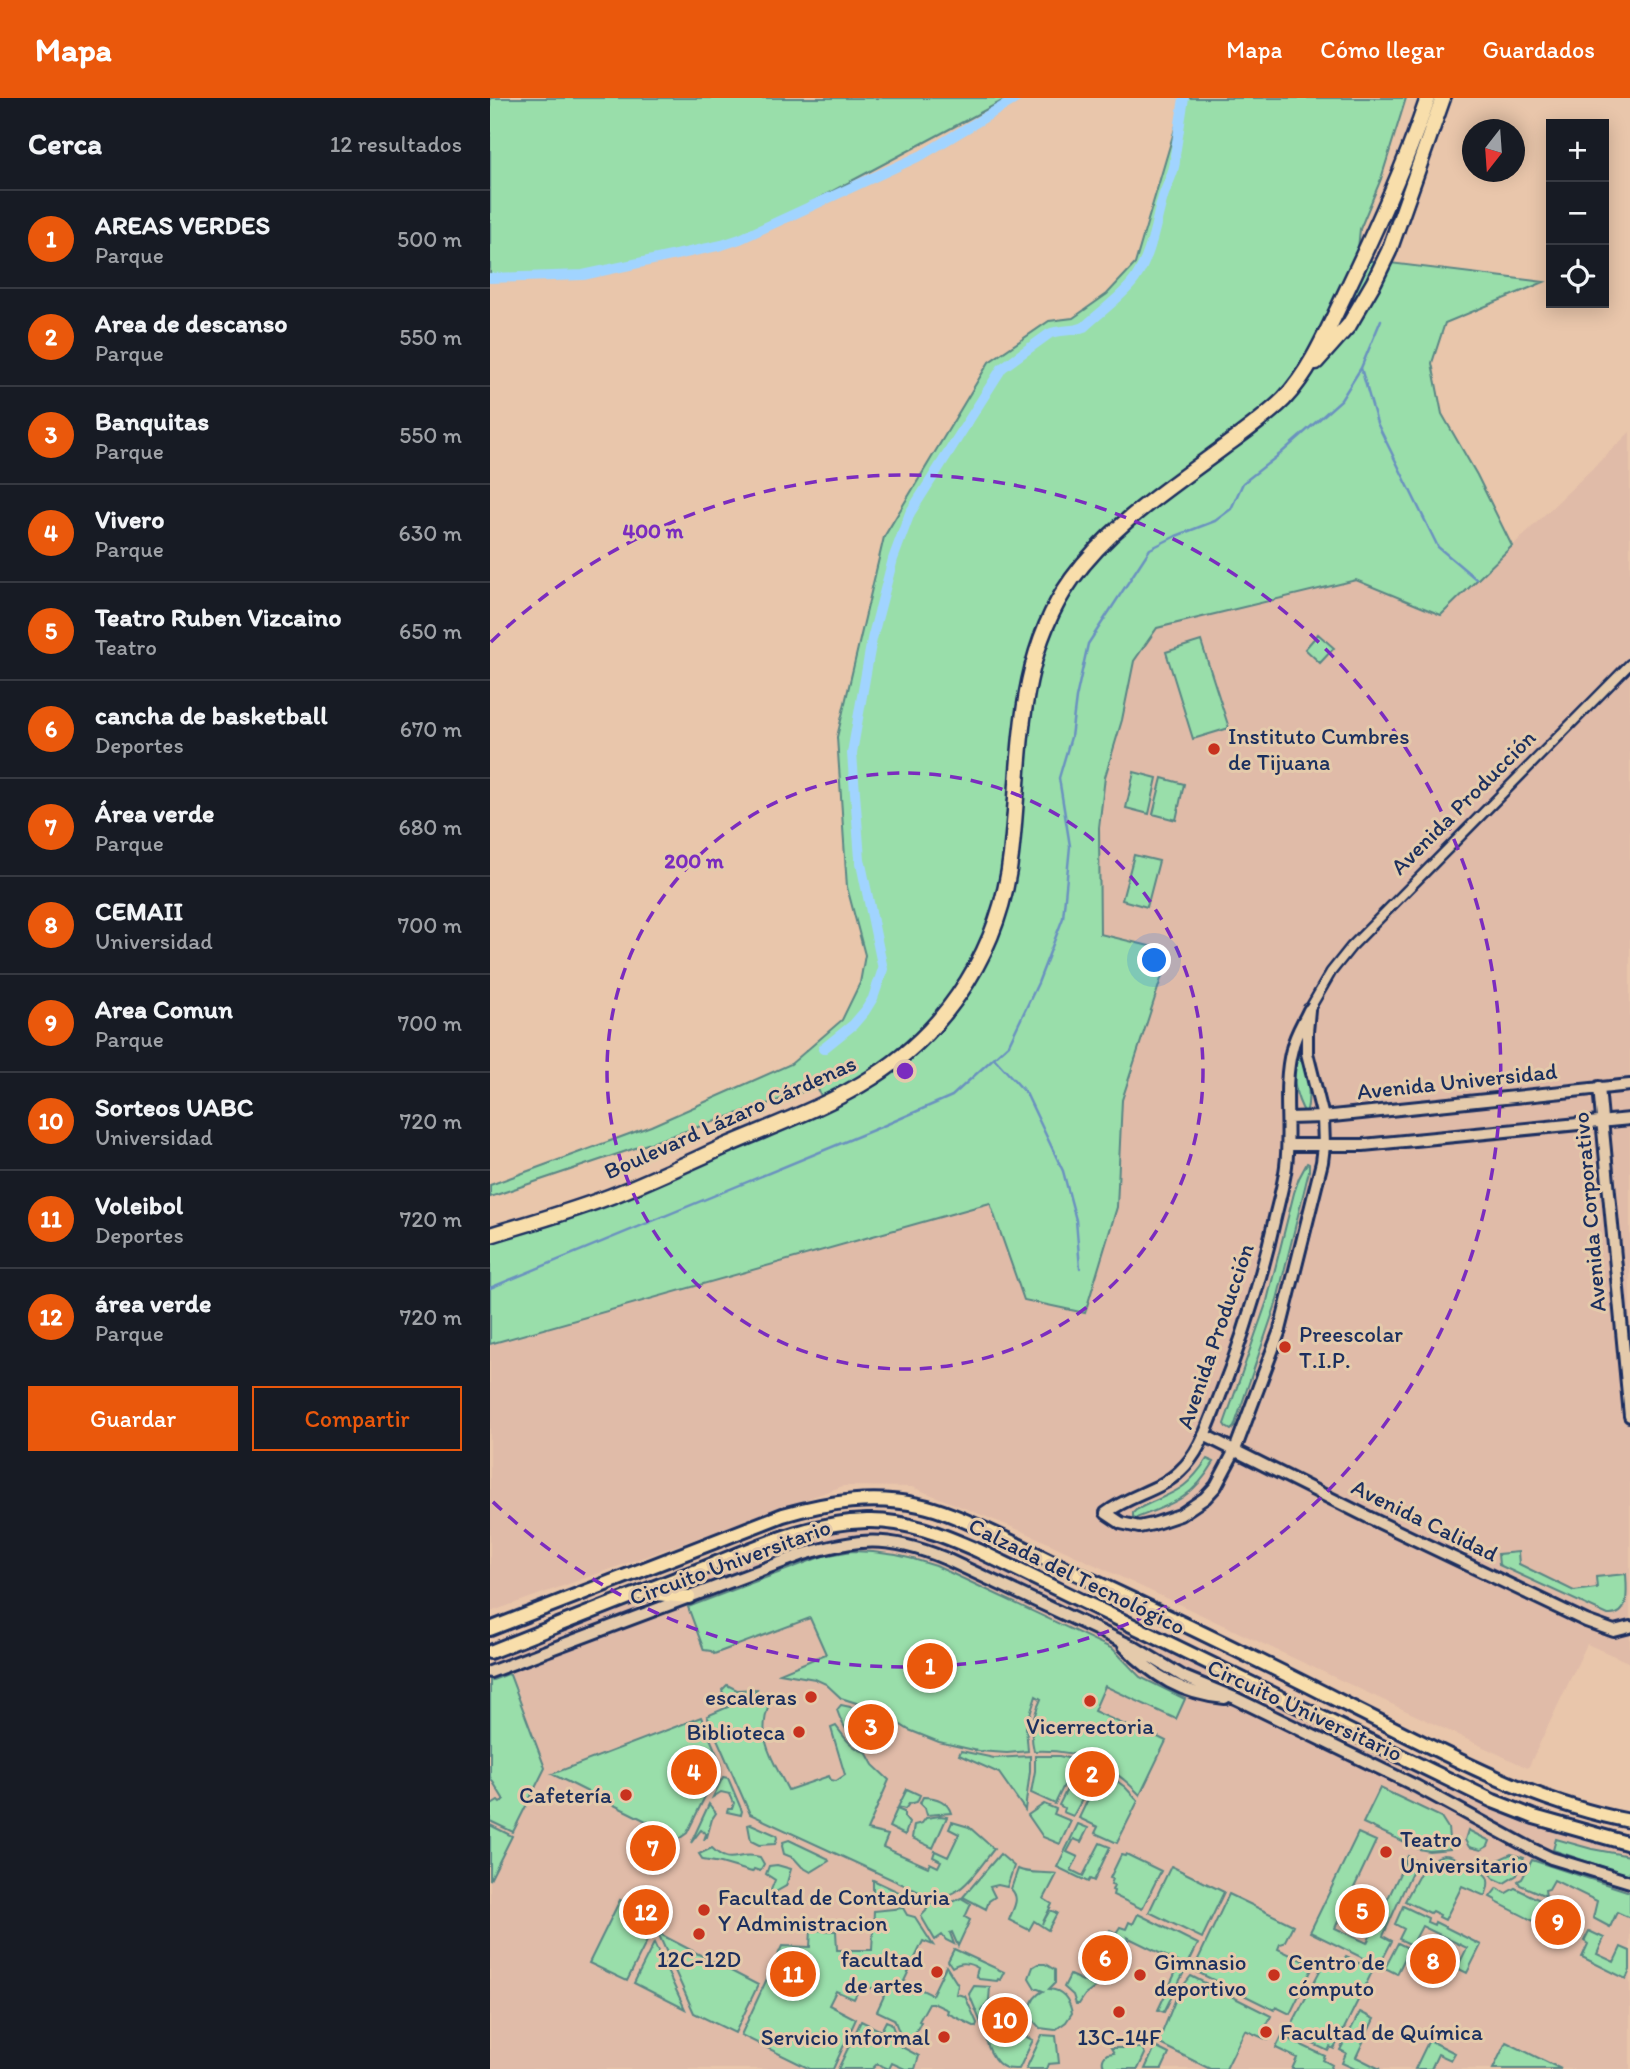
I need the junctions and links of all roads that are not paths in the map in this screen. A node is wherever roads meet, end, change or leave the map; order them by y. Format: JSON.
{"nodes":[{"id":1,"x":1439,"y":98,"type":"edge"},
{"id":2,"x":1301,"y":378,"type":"junction"},
{"id":3,"x":1630,"y":664,"type":"edge"},
{"id":4,"x":1309,"y":1010,"type":"junction"},
{"id":5,"x":1630,"y":1085,"type":"edge"},
{"id":6,"x":1599,"y":1087,"type":"junction"},
{"id":7,"x":1323,"y":1117,"type":"junction"},
{"id":8,"x":1288,"y":1118,"type":"junction"},
{"id":9,"x":1630,"y":1119,"type":"edge"},
{"id":10,"x":1602,"y":1122,"type":"junction"},
{"id":11,"x":1289,"y":1144,"type":"junction"},
{"id":12,"x":1324,"y":1146,"type":"junction"},
{"id":13,"x":514,"y":1228,"type":"junction"},
{"id":14,"x":490,"y":1230,"type":"edge"},
{"id":15,"x":490,"y":1235,"type":"edge"},
{"id":16,"x":1630,"y":1416,"type":"edge"},
{"id":17,"x":1204,"y":1435,"type":"junction"},
{"id":18,"x":1235,"y":1450,"type":"junction"},
{"id":19,"x":641,"y":1593,"type":"junction"},
{"id":20,"x":689,"y":1597,"type":"junction"},
{"id":21,"x":1630,"y":1627,"type":"edge"},
{"id":22,"x":490,"y":1629,"type":"edge"},
{"id":23,"x":490,"y":1652,"type":"edge"},
{"id":24,"x":490,"y":1672,"type":"edge"},
{"id":25,"x":1630,"y":1821,"type":"edge"},
{"id":26,"x":1630,"y":1844,"type":"edge"},
{"id":27,"x":1630,"y":1882,"type":"edge"}],
"edges":[{"from":1,"to":2,"type":"highway","name":"Boulevard Lázaro Cárdenas"},
{"from":1,"to":2,"type":"highway"},
{"from":2,"to":13,"type":"highway","name":"Boulevard Lázaro Cárdenas"},
{"from":3,"to":4,"type":"street","name":"Avenida Producción"},
{"from":4,"to":7,"type":"street","name":"Avenida Producción"},
{"from":4,"to":8,"type":"street","name":"Avenida Producción"},
{"from":5,"to":6,"type":"street","name":"Avenida Universidad"},
{"from":6,"to":7,"type":"street","name":"Avenida Universidad"},
{"from":6,"to":10,"type":"street","name":"Avenida Corporativo"},
{"from":7,"to":8,"type":"street","name":"Avenida Universidad"},
{"from":7,"to":12,"type":"street","name":"Avenida Producción"},
{"from":8,"to":11,"type":"street","name":"Avenida Producción"},
{"from":9,"to":10,"type":"street"},
{"from":10,"to":12,"type":"street"},
{"from":10,"to":16,"type":"street","name":"Avenida Corporativo"},
{"from":11,"to":12,"type":"street"},
{"from":11,"to":17,"type":"street","name":"Avenida Producción"},
{"from":12,"to":18,"type":"street","name":"Avenida Producción"},
{"from":13,"to":14,"type":"street"},
{"from":13,"to":15,"type":"highway","name":"Boulevard Lázaro Cárdenas"},
{"from":17,"to":18,"type":"street","name":"Avenida Calidad"},
{"from":17,"to":18,"type":"street","name":"Avenida Producción"},
{"from":18,"to":21,"type":"street","name":"Avenida Calidad"},
{"from":19,"to":20,"type":"main road"},
{"from":19,"to":23,"type":"main road","name":"Calzada del Tecnológico"},
{"from":19,"to":26,"type":"main road","name":"Calzada del Tecnológico"},
{"from":20,"to":24,"type":"street","name":"Circuito Universitario"},
{"from":20,"to":27,"type":"street","name":"Circuito Universitario"},
{"from":22,"to":25,"type":"main road","name":"Calzada del Tecnológico"}]}
